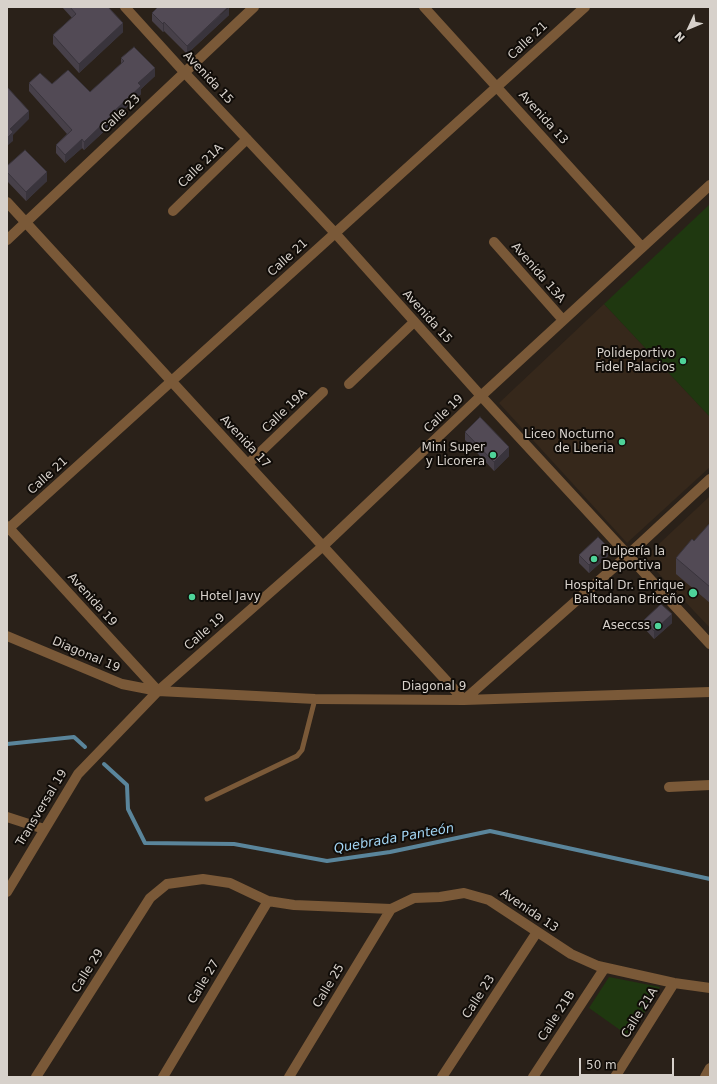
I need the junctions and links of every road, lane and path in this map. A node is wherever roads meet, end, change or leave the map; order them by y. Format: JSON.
{"nodes":[{"id":1,"x":125,"y":7,"type":"edge"},
{"id":2,"x":254,"y":7,"type":"edge"},
{"id":3,"x":424,"y":7,"type":"edge"},
{"id":4,"x":584,"y":7,"type":"edge"},
{"id":5,"x":184,"y":72,"type":"junction"},
{"id":6,"x":497,"y":87,"type":"junction"},
{"id":7,"x":247,"y":140,"type":"junction"},
{"id":8,"x":710,"y":185,"type":"edge"},
{"id":9,"x":7,"y":202,"type":"edge"},
{"id":10,"x":173,"y":211,"type":"dead end"},
{"id":11,"x":26,"y":223,"type":"junction"},
{"id":12,"x":335,"y":233,"type":"junction"},
{"id":13,"x":7,"y":240,"type":"edge"},
{"id":14,"x":494,"y":242,"type":"dead end"},
{"id":15,"x":642,"y":247,"type":"junction"},
{"id":16,"x":563,"y":320,"type":"junction"},
{"id":17,"x":414,"y":322,"type":"junction"},
{"id":18,"x":171,"y":382,"type":"junction"},
{"id":19,"x":350,"y":384,"type":"dead end"},
{"id":20,"x":323,"y":392,"type":"dead end"},
{"id":21,"x":480,"y":396,"type":"junction"},
{"id":22,"x":248,"y":464,"type":"junction"},
{"id":23,"x":710,"y":479,"type":"edge"},
{"id":24,"x":8,"y":528,"type":"edge"},
{"id":25,"x":323,"y":546,"type":"junction"},
{"id":26,"x":628,"y":555,"type":"junction"},
{"id":27,"x":7,"y":636,"type":"edge"},
{"id":28,"x":710,"y":644,"type":"edge"},
{"id":29,"x":158,"y":691,"type":"junction"},
{"id":30,"x":710,"y":692,"type":"edge"},
{"id":31,"x":315,"y":700,"type":"junction"},
{"id":32,"x":464,"y":700,"type":"junction"},
{"id":33,"x":710,"y":785,"type":"edge"},
{"id":34,"x":669,"y":787,"type":"dead end"},
{"id":35,"x":207,"y":799,"type":"dead end"},
{"id":36,"x":7,"y":817,"type":"edge"},
{"id":37,"x":44,"y":829,"type":"junction"},
{"id":38,"x":167,"y":884,"type":"joint"},
{"id":39,"x":7,"y":892,"type":"edge"},
{"id":40,"x":268,"y":901,"type":"junction"},
{"id":41,"x":391,"y":909,"type":"junction"},
{"id":42,"x":537,"y":932,"type":"junction"},
{"id":43,"x":604,"y":968,"type":"junction"},
{"id":44,"x":674,"y":983,"type":"junction"},
{"id":45,"x":710,"y":988,"type":"edge"},
{"id":46,"x":710,"y":1068,"type":"edge"},
{"id":47,"x":36,"y":1077,"type":"edge"},
{"id":48,"x":163,"y":1077,"type":"edge"},
{"id":49,"x":289,"y":1077,"type":"edge"},
{"id":50,"x":442,"y":1077,"type":"edge"},
{"id":51,"x":533,"y":1077,"type":"edge"},
{"id":52,"x":615,"y":1077,"type":"edge"},
{"id":53,"x":704,"y":1077,"type":"edge"}],
"edges":[{"from":1,"to":5,"type":"street","name":"Avenida 15"},
{"from":2,"to":5,"type":"street","name":"Calle 23"},
{"from":3,"to":6,"type":"street","name":"Avenida 13"},
{"from":4,"to":6,"type":"street","name":"Calle 21"},
{"from":5,"to":7,"type":"street","name":"Avenida 15"},
{"from":5,"to":11,"type":"street","name":"Calle 23"},
{"from":6,"to":12,"type":"street","name":"Calle 21"},
{"from":6,"to":15,"type":"street","name":"Avenida 13"},
{"from":7,"to":10,"type":"street","name":"Calle 21A"},
{"from":7,"to":12,"type":"street","name":"Avenida 15"},
{"from":8,"to":15,"type":"street","name":"Calle 19"},
{"from":9,"to":11,"type":"street","name":"Avenida 17"},
{"from":11,"to":13,"type":"street","name":"Calle 23"},
{"from":11,"to":18,"type":"street","name":"Avenida 17"},
{"from":12,"to":17,"type":"street","name":"Avenida 15"},
{"from":12,"to":18,"type":"street","name":"Calle 21"},
{"from":14,"to":16,"type":"street","name":"Avenida 13A"},
{"from":15,"to":16,"type":"street","name":"Calle 19"},
{"from":16,"to":21,"type":"street","name":"Calle 19"},
{"from":17,"to":19,"type":"street"},
{"from":17,"to":21,"type":"street","name":"Avenida 15"},
{"from":18,"to":22,"type":"street","name":"Avenida 17"},
{"from":18,"to":24,"type":"street","name":"Calle 21"},
{"from":20,"to":22,"type":"street","name":"Calle 19A"},
{"from":21,"to":25,"type":"street","name":"Calle 19"},
{"from":21,"to":26,"type":"street","name":"Avenida 15"},
{"from":22,"to":25,"type":"street","name":"Avenida 17"},
{"from":23,"to":26,"type":"street"},
{"from":24,"to":29,"type":"street","name":"Avenida 19"},
{"from":25,"to":29,"type":"street","name":"Calle 19"},
{"from":25,"to":32,"type":"street","name":"Avenida 17"},
{"from":26,"to":28,"type":"street","name":"Avenida 15"},
{"from":26,"to":32,"type":"street"},
{"from":27,"to":29,"type":"street","name":"Diagonal 19"},
{"from":29,"to":31,"type":"street","name":"Diagonal 9"},
{"from":29,"to":37,"type":"street","name":"Transversal 19"},
{"from":30,"to":32,"type":"street","name":"Diagonal 9"},
{"from":31,"to":32,"type":"street","name":"Diagonal 9"},
{"from":31,"to":35,"type":"lane"},
{"from":33,"to":34,"type":"street"},
{"from":36,"to":37,"type":"street"},
{"from":37,"to":39,"type":"street","name":"Transversal 19"},
{"from":38,"to":40,"type":"street","name":"Avenida 13"},
{"from":38,"to":47,"type":"street","name":"Calle 29"},
{"from":40,"to":41,"type":"street","name":"Avenida 13"},
{"from":40,"to":48,"type":"street","name":"Calle 27"},
{"from":41,"to":42,"type":"street","name":"Avenida 13"},
{"from":41,"to":49,"type":"street","name":"Calle 25"},
{"from":42,"to":43,"type":"street","name":"Avenida 13"},
{"from":42,"to":50,"type":"street","name":"Calle 23"},
{"from":43,"to":44,"type":"street","name":"Avenida 13"},
{"from":43,"to":51,"type":"street","name":"Calle 21B"},
{"from":44,"to":45,"type":"street","name":"Avenida 13"},
{"from":44,"to":52,"type":"street","name":"Calle 21A"},
{"from":46,"to":53,"type":"street"}]}
